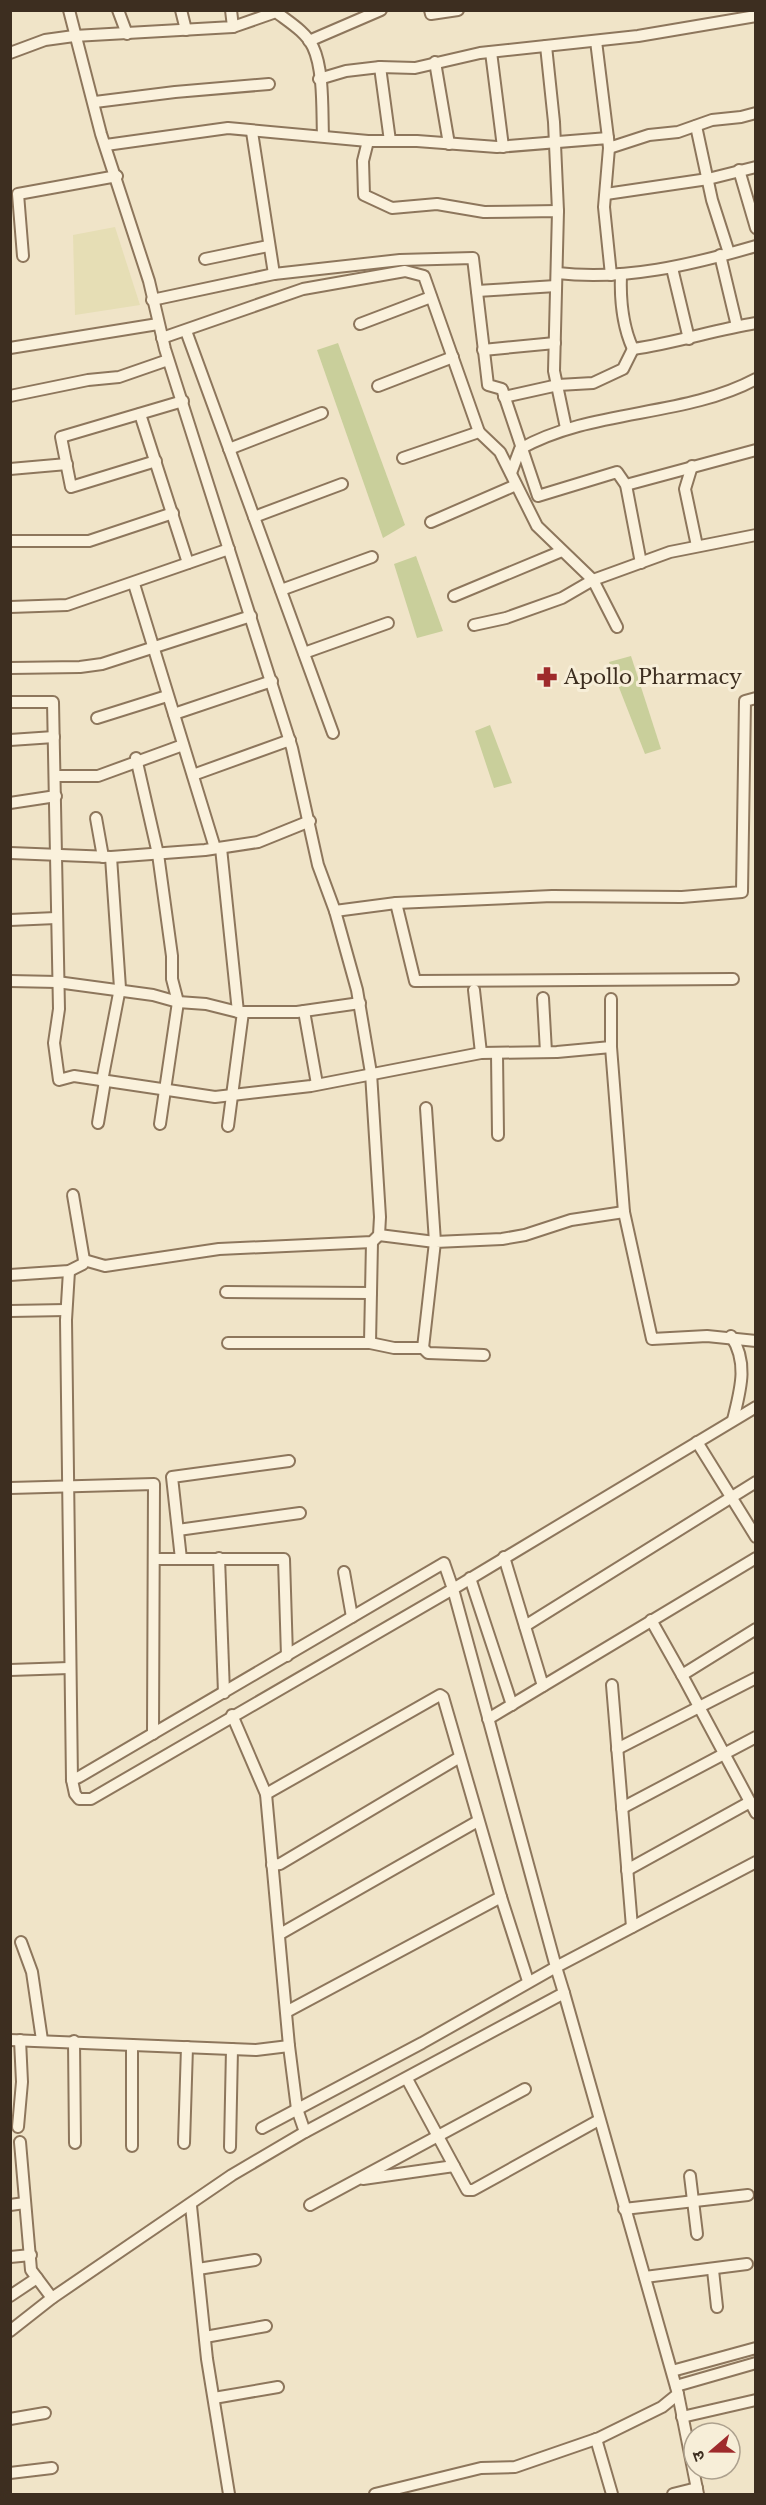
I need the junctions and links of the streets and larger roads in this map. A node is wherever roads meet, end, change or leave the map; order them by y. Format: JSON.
{"nodes":[{"id":1,"x":69,"y":10,"type":"edge"},
{"id":2,"x":118,"y":10,"type":"edge"},
{"id":3,"x":181,"y":10,"type":"edge"},
{"id":4,"x":231,"y":10,"type":"edge"},
{"id":5,"x":381,"y":10,"type":"edge"},
{"id":6,"x":430,"y":10,"type":"edge"},
{"id":7,"x":458,"y":10,"type":"edge"},
{"id":8,"x":278,"y":11,"type":"edge"},
{"id":9,"x":756,"y":16,"type":"edge"},
{"id":10,"x":233,"y":27,"type":"junction"},
{"id":11,"x":186,"y":30,"type":"junction"},
{"id":12,"x":127,"y":34,"type":"junction"},
{"id":13,"x":74,"y":36,"type":"junction"},
{"id":14,"x":309,"y":41,"type":"junction"},
{"id":15,"x":596,"y":41,"type":"junction"},
{"id":16,"x":546,"y":46,"type":"junction"},
{"id":17,"x":491,"y":52,"type":"junction"},
{"id":18,"x":10,"y":53,"type":"edge"},
{"id":19,"x":435,"y":62,"type":"junction"},
{"id":20,"x":380,"y":67,"type":"junction"},
{"id":21,"x":320,"y":79,"type":"junction"},
{"id":22,"x":269,"y":84,"type":"dead end"},
{"id":23,"x":95,"y":102,"type":"junction"},
{"id":24,"x":756,"y":113,"type":"edge"},
{"id":25,"x":696,"y":126,"type":"junction"},
{"id":26,"x":252,"y":132,"type":"junction"},
{"id":27,"x":322,"y":136,"type":"junction"},
{"id":28,"x":368,"y":141,"type":"junction"},
{"id":29,"x":390,"y":141,"type":"junction"},
{"id":30,"x":555,"y":143,"type":"junction"},
{"id":31,"x":608,"y":143,"type":"junction"},
{"id":32,"x":449,"y":144,"type":"junction"},
{"id":33,"x":106,"y":145,"type":"junction"},
{"id":34,"x":503,"y":147,"type":"junction"},
{"id":35,"x":756,"y":167,"type":"edge"},
{"id":36,"x":739,"y":170,"type":"junction"},
{"id":37,"x":117,"y":176,"type":"junction"},
{"id":38,"x":708,"y":179,"type":"junction"},
{"id":39,"x":606,"y":194,"type":"junction"},
{"id":40,"x":558,"y":211,"type":"junction"},
{"id":41,"x":756,"y":228,"type":"edge"},
{"id":42,"x":268,"y":246,"type":"junction"},
{"id":43,"x":756,"y":246,"type":"edge"},
{"id":44,"x":724,"y":254,"type":"junction"},
{"id":45,"x":23,"y":256,"type":"dead end"},
{"id":46,"x":205,"y":259,"type":"dead end"},
{"id":47,"x":672,"y":268,"type":"junction"},
{"id":48,"x":557,"y":273,"type":"junction"},
{"id":49,"x":274,"y":274,"type":"junction"},
{"id":50,"x":616,"y":274,"type":"junction"},
{"id":51,"x":556,"y":286,"type":"junction"},
{"id":52,"x":477,"y":291,"type":"junction"},
{"id":53,"x":431,"y":297,"type":"junction"},
{"id":54,"x":152,"y":300,"type":"junction"},
{"id":55,"x":756,"y":323,"type":"edge"},
{"id":56,"x":158,"y":324,"type":"junction"},
{"id":57,"x":360,"y":324,"type":"dead end"},
{"id":58,"x":737,"y":326,"type":"junction"},
{"id":59,"x":186,"y":331,"type":"junction"},
{"id":60,"x":162,"y":338,"type":"junction"},
{"id":61,"x":689,"y":339,"type":"junction"},
{"id":62,"x":555,"y":343,"type":"junction"},
{"id":63,"x":10,"y":348,"type":"edge"},
{"id":64,"x":633,"y":349,"type":"junction"},
{"id":65,"x":483,"y":350,"type":"junction"},
{"id":66,"x":453,"y":357,"type":"junction"},
{"id":67,"x":168,"y":360,"type":"junction"},
{"id":68,"x":755,"y":381,"type":"edge"},
{"id":69,"x":558,"y":385,"type":"junction"},
{"id":70,"x":378,"y":386,"type":"dead end"},
{"id":71,"x":10,"y":396,"type":"edge"},
{"id":72,"x":504,"y":397,"type":"junction"},
{"id":73,"x":183,"y":401,"type":"junction"},
{"id":74,"x":140,"y":414,"type":"junction"},
{"id":75,"x":322,"y":414,"type":"dead end"},
{"id":76,"x":566,"y":428,"type":"junction"},
{"id":77,"x":479,"y":432,"type":"junction"},
{"id":78,"x":229,"y":448,"type":"junction"},
{"id":79,"x":520,"y":449,"type":"junction"},
{"id":80,"x":756,"y":450,"type":"edge"},
{"id":81,"x":403,"y":458,"type":"dead end"},
{"id":82,"x":156,"y":461,"type":"junction"},
{"id":83,"x":67,"y":464,"type":"junction"},
{"id":84,"x":692,"y":466,"type":"junction"},
{"id":85,"x":10,"y":470,"type":"edge"},
{"id":86,"x":511,"y":473,"type":"junction"},
{"id":87,"x":342,"y":483,"type":"dead end"},
{"id":88,"x":516,"y":485,"type":"junction"},
{"id":89,"x":626,"y":485,"type":"junction"},
{"id":90,"x":538,"y":496,"type":"junction"},
{"id":91,"x":528,"y":508,"type":"junction"},
{"id":92,"x":172,"y":513,"type":"junction"},
{"id":93,"x":254,"y":517,"type":"junction"},
{"id":94,"x":431,"y":522,"type":"dead end"},
{"id":95,"x":756,"y":534,"type":"edge"},
{"id":96,"x":10,"y":541,"type":"edge"},
{"id":97,"x":697,"y":546,"type":"junction"},
{"id":98,"x":229,"y":549,"type":"junction"},
{"id":99,"x":562,"y":551,"type":"junction"},
{"id":100,"x":372,"y":557,"type":"dead end"},
{"id":101,"x":641,"y":563,"type":"junction"},
{"id":102,"x":188,"y":564,"type":"junction"},
{"id":103,"x":593,"y":580,"type":"junction"},
{"id":104,"x":134,"y":584,"type":"junction"},
{"id":105,"x":281,"y":590,"type":"junction"},
{"id":106,"x":454,"y":596,"type":"dead end"},
{"id":107,"x":10,"y":607,"type":"edge"},
{"id":108,"x":251,"y":616,"type":"junction"},
{"id":109,"x":388,"y":623,"type":"dead end"},
{"id":110,"x":474,"y":625,"type":"dead end"},
{"id":111,"x":616,"y":627,"type":"dead end"},
{"id":112,"x":154,"y":649,"type":"junction"},
{"id":113,"x":304,"y":653,"type":"junction"},
{"id":114,"x":10,"y":668,"type":"edge"},
{"id":115,"x":272,"y":681,"type":"junction"},
{"id":116,"x":167,"y":696,"type":"junction"},
{"id":117,"x":756,"y":698,"type":"edge"},
{"id":118,"x":10,"y":702,"type":"edge"},
{"id":119,"x":174,"y":714,"type":"junction"},
{"id":120,"x":97,"y":718,"type":"dead end"},
{"id":121,"x":333,"y":733,"type":"dead end"},
{"id":122,"x":54,"y":737,"type":"junction"},
{"id":123,"x":10,"y":740,"type":"edge"},
{"id":124,"x":290,"y":740,"type":"junction"},
{"id":125,"x":183,"y":745,"type":"junction"},
{"id":126,"x":137,"y":760,"type":"junction"},
{"id":127,"x":193,"y":775,"type":"junction"},
{"id":128,"x":55,"y":776,"type":"junction"},
{"id":129,"x":56,"y":796,"type":"junction"},
{"id":130,"x":10,"y":803,"type":"edge"},
{"id":131,"x":96,"y":818,"type":"dead end"},
{"id":132,"x":310,"y":821,"type":"junction"},
{"id":133,"x":218,"y":848,"type":"junction"},
{"id":134,"x":10,"y":852,"type":"edge"},
{"id":135,"x":56,"y":853,"type":"junction"},
{"id":136,"x":158,"y":854,"type":"junction"},
{"id":137,"x":107,"y":857,"type":"junction"},
{"id":138,"x":396,"y":903,"type":"junction"},
{"id":139,"x":335,"y":911,"type":"junction"},
{"id":140,"x":56,"y":918,"type":"junction"},
{"id":141,"x":10,"y":920,"type":"edge"},
{"id":142,"x":734,"y":979,"type":"dead end"},
{"id":143,"x":10,"y":981,"type":"edge"},
{"id":144,"x":57,"y":982,"type":"junction"},
{"id":145,"x":474,"y":990,"type":"dead end"},
{"id":146,"x":119,"y":991,"type":"junction"},
{"id":147,"x":543,"y":998,"type":"dead end"},
{"id":148,"x":611,"y":999,"type":"dead end"},
{"id":149,"x":178,"y":1002,"type":"junction"},
{"id":150,"x":360,"y":1003,"type":"junction"},
{"id":151,"x":304,"y":1011,"type":"junction"},
{"id":152,"x":240,"y":1012,"type":"junction"},
{"id":153,"x":611,"y":1047,"type":"junction"},
{"id":154,"x":546,"y":1052,"type":"junction"},
{"id":155,"x":481,"y":1053,"type":"junction"},
{"id":156,"x":496,"y":1054,"type":"junction"},
{"id":157,"x":371,"y":1073,"type":"junction"},
{"id":158,"x":104,"y":1081,"type":"junction"},
{"id":159,"x":317,"y":1084,"type":"junction"},
{"id":160,"x":165,"y":1088,"type":"junction"},
{"id":161,"x":230,"y":1095,"type":"junction"},
{"id":162,"x":426,"y":1108,"type":"dead end"},
{"id":163,"x":98,"y":1123,"type":"dead end"},
{"id":164,"x":160,"y":1124,"type":"dead end"},
{"id":165,"x":228,"y":1126,"type":"dead end"},
{"id":166,"x":498,"y":1135,"type":"dead end"},
{"id":167,"x":73,"y":1195,"type":"dead end"},
{"id":168,"x":624,"y":1212,"type":"junction"},
{"id":169,"x":376,"y":1238,"type":"junction"},
{"id":170,"x":435,"y":1242,"type":"junction"},
{"id":171,"x":84,"y":1260,"type":"junction"},
{"id":172,"x":69,"y":1271,"type":"junction"},
{"id":173,"x":10,"y":1275,"type":"edge"},
{"id":174,"x":226,"y":1292,"type":"dead end"},
{"id":175,"x":371,"y":1293,"type":"junction"},
{"id":176,"x":66,"y":1310,"type":"junction"},
{"id":177,"x":10,"y":1311,"type":"edge"},
{"id":178,"x":731,"y":1336,"type":"junction"},
{"id":179,"x":756,"y":1341,"type":"edge"},
{"id":180,"x":228,"y":1343,"type":"dead end"},
{"id":181,"x":370,"y":1343,"type":"junction"},
{"id":182,"x":423,"y":1348,"type":"junction"},
{"id":183,"x":484,"y":1355,"type":"dead end"},
{"id":184,"x":756,"y":1407,"type":"edge"},
{"id":185,"x":733,"y":1420,"type":"junction"},
{"id":186,"x":697,"y":1442,"type":"junction"},
{"id":187,"x":289,"y":1461,"type":"dead end"},
{"id":188,"x":756,"y":1482,"type":"edge"},
{"id":189,"x":68,"y":1486,"type":"junction"},
{"id":190,"x":10,"y":1488,"type":"edge"},
{"id":191,"x":731,"y":1496,"type":"junction"},
{"id":192,"x":300,"y":1513,"type":"dead end"},
{"id":193,"x":178,"y":1530,"type":"junction"},
{"id":194,"x":756,"y":1537,"type":"edge"},
{"id":195,"x":504,"y":1557,"type":"junction"},
{"id":196,"x":219,"y":1558,"type":"junction"},
{"id":197,"x":756,"y":1558,"type":"edge"},
{"id":198,"x":154,"y":1559,"type":"junction"},
{"id":199,"x":181,"y":1559,"type":"junction"},
{"id":200,"x":344,"y":1572,"type":"dead end"},
{"id":201,"x":470,"y":1578,"type":"junction"},
{"id":202,"x":453,"y":1589,"type":"junction"},
{"id":203,"x":352,"y":1617,"type":"junction"},
{"id":204,"x":651,"y":1620,"type":"junction"},
{"id":205,"x":525,"y":1626,"type":"junction"},
{"id":206,"x":756,"y":1629,"type":"edge"},
{"id":207,"x":288,"y":1656,"type":"junction"},
{"id":208,"x":69,"y":1668,"type":"junction"},
{"id":209,"x":10,"y":1670,"type":"edge"},
{"id":210,"x":682,"y":1675,"type":"junction"},
{"id":211,"x":756,"y":1678,"type":"edge"},
{"id":212,"x":612,"y":1685,"type":"dead end"},
{"id":213,"x":543,"y":1686,"type":"junction"},
{"id":214,"x":224,"y":1693,"type":"junction"},
{"id":215,"x":512,"y":1705,"type":"junction"},
{"id":216,"x":699,"y":1707,"type":"junction"},
{"id":217,"x":232,"y":1715,"type":"junction"},
{"id":218,"x":488,"y":1719,"type":"junction"},
{"id":219,"x":153,"y":1734,"type":"junction"},
{"id":220,"x":756,"y":1737,"type":"edge"},
{"id":221,"x":617,"y":1749,"type":"junction"},
{"id":222,"x":724,"y":1754,"type":"junction"},
{"id":223,"x":460,"y":1756,"type":"junction"},
{"id":224,"x":72,"y":1780,"type":"junction"},
{"id":225,"x":267,"y":1794,"type":"junction"},
{"id":226,"x":750,"y":1802,"type":"junction"},
{"id":227,"x":622,"y":1808,"type":"junction"},
{"id":228,"x":756,"y":1813,"type":"edge"},
{"id":229,"x":478,"y":1821,"type":"junction"},
{"id":230,"x":756,"y":1862,"type":"edge"},
{"id":231,"x":272,"y":1865,"type":"junction"},
{"id":232,"x":627,"y":1870,"type":"junction"},
{"id":233,"x":501,"y":1897,"type":"junction"},
{"id":234,"x":632,"y":1927,"type":"junction"},
{"id":235,"x":280,"y":1934,"type":"junction"},
{"id":236,"x":21,"y":1942,"type":"dead end"},
{"id":237,"x":556,"y":1967,"type":"junction"},
{"id":238,"x":528,"y":1981,"type":"junction"},
{"id":239,"x":564,"y":1993,"type":"junction"},
{"id":240,"x":288,"y":2011,"type":"junction"},
{"id":241,"x":15,"y":2040,"type":"edge"},
{"id":242,"x":42,"y":2040,"type":"junction"},
{"id":243,"x":75,"y":2041,"type":"junction"},
{"id":244,"x":132,"y":2045,"type":"junction"},
{"id":245,"x":289,"y":2046,"type":"junction"},
{"id":246,"x":187,"y":2047,"type":"junction"},
{"id":247,"x":232,"y":2049,"type":"junction"},
{"id":248,"x":407,"y":2079,"type":"junction"},
{"id":249,"x":525,"y":2089,"type":"dead end"},
{"id":250,"x":297,"y":2109,"type":"junction"},
{"id":251,"x":598,"y":2120,"type":"junction"},
{"id":252,"x":18,"y":2127,"type":"dead end"},
{"id":253,"x":262,"y":2128,"type":"dead end"},
{"id":254,"x":305,"y":2132,"type":"junction"},
{"id":255,"x":438,"y":2136,"type":"junction"},
{"id":256,"x":75,"y":2143,"type":"dead end"},
{"id":257,"x":184,"y":2143,"type":"dead end"},
{"id":258,"x":132,"y":2146,"type":"dead end"},
{"id":259,"x":230,"y":2146,"type":"dead end"},
{"id":260,"x":17,"y":2147,"type":"edge"},
{"id":261,"x":454,"y":2166,"type":"junction"},
{"id":262,"x":690,"y":2176,"type":"dead end"},
{"id":263,"x":356,"y":2180,"type":"junction"},
{"id":264,"x":748,"y":2195,"type":"dead end"},
{"id":265,"x":25,"y":2203,"type":"junction"},
{"id":266,"x":694,"y":2203,"type":"junction"},
{"id":267,"x":10,"y":2205,"type":"edge"},
{"id":268,"x":310,"y":2205,"type":"dead end"},
{"id":269,"x":191,"y":2206,"type":"junction"},
{"id":270,"x":624,"y":2209,"type":"junction"},
{"id":271,"x":697,"y":2234,"type":"dead end"},
{"id":272,"x":31,"y":2255,"type":"junction"},
{"id":273,"x":10,"y":2257,"type":"edge"},
{"id":274,"x":255,"y":2260,"type":"dead end"},
{"id":275,"x":747,"y":2264,"type":"dead end"},
{"id":276,"x":198,"y":2269,"type":"junction"},
{"id":277,"x":713,"y":2270,"type":"junction"},
{"id":278,"x":645,"y":2277,"type":"junction"},
{"id":279,"x":37,"y":2278,"type":"junction"},
{"id":280,"x":10,"y":2296,"type":"edge"},
{"id":281,"x":52,"y":2298,"type":"junction"},
{"id":282,"x":717,"y":2307,"type":"dead end"},
{"id":283,"x":266,"y":2326,"type":"dead end"},
{"id":284,"x":10,"y":2331,"type":"edge"},
{"id":285,"x":205,"y":2337,"type":"junction"},
{"id":286,"x":756,"y":2348,"type":"edge"},
{"id":287,"x":756,"y":2363,"type":"edge"},
{"id":288,"x":672,"y":2371,"type":"junction"},
{"id":289,"x":278,"y":2387,"type":"dead end"},
{"id":290,"x":677,"y":2390,"type":"junction"},
{"id":291,"x":214,"y":2398,"type":"junction"},
{"id":292,"x":756,"y":2400,"type":"edge"},
{"id":293,"x":45,"y":2414,"type":"dead end"},
{"id":294,"x":682,"y":2417,"type":"junction"},
{"id":295,"x":10,"y":2419,"type":"edge"},
{"id":296,"x":596,"y":2439,"type":"junction"},
{"id":297,"x":52,"y":2468,"type":"dead end"},
{"id":298,"x":10,"y":2473,"type":"edge"},
{"id":299,"x":414,"y":2489,"type":"edge"},
{"id":300,"x":697,"y":2491,"type":"edge"},
{"id":301,"x":229,"y":2494,"type":"edge"},
{"id":302,"x":375,"y":2494,"type":"edge"},
{"id":303,"x":612,"y":2494,"type":"edge"},
{"id":304,"x":673,"y":2494,"type":"edge"}],
"edges":[{"from":1,"to":13,"type":"street"},
{"from":2,"to":12,"type":"street"},
{"from":3,"to":11,"type":"street"},
{"from":4,"to":10,"type":"street"},
{"from":5,"to":14,"type":"street"},
{"from":6,"to":7,"type":"street"},
{"from":8,"to":10,"type":"street"},
{"from":8,"to":14,"type":"street"},
{"from":9,"to":15,"type":"street"},
{"from":10,"to":11,"type":"street"},
{"from":11,"to":12,"type":"street"},
{"from":12,"to":13,"type":"street"},
{"from":13,"to":18,"type":"street"},
{"from":13,"to":23,"type":"street"},
{"from":14,"to":21,"type":"street"},
{"from":15,"to":16,"type":"street"},
{"from":15,"to":31,"type":"street"},
{"from":16,"to":17,"type":"street"},
{"from":16,"to":30,"type":"street"},
{"from":17,"to":19,"type":"street"},
{"from":17,"to":34,"type":"street"},
{"from":19,"to":20,"type":"street"},
{"from":19,"to":32,"type":"street"},
{"from":20,"to":21,"type":"street"},
{"from":20,"to":29,"type":"street"},
{"from":21,"to":27,"type":"street"},
{"from":22,"to":23,"type":"street"},
{"from":23,"to":33,"type":"street"},
{"from":24,"to":25,"type":"street"},
{"from":25,"to":31,"type":"street"},
{"from":25,"to":38,"type":"street"},
{"from":26,"to":27,"type":"street"},
{"from":26,"to":33,"type":"street"},
{"from":26,"to":42,"type":"street"},
{"from":27,"to":28,"type":"street"},
{"from":28,"to":29,"type":"street"},
{"from":28,"to":40,"type":"street"},
{"from":29,"to":32,"type":"street"},
{"from":30,"to":31,"type":"street"},
{"from":30,"to":34,"type":"street"},
{"from":30,"to":40,"type":"street"},
{"from":31,"to":39,"type":"street"},
{"from":32,"to":34,"type":"street"},
{"from":33,"to":37,"type":"street"},
{"from":35,"to":36,"type":"street"},
{"from":36,"to":38,"type":"street"},
{"from":36,"to":41,"type":"street"},
{"from":37,"to":45,"type":"street"},
{"from":37,"to":54,"type":"street"},
{"from":38,"to":39,"type":"street"},
{"from":38,"to":44,"type":"street"},
{"from":39,"to":50,"type":"street"},
{"from":40,"to":48,"type":"street"},
{"from":42,"to":46,"type":"street"},
{"from":42,"to":49,"type":"street"},
{"from":43,"to":44,"type":"street"},
{"from":44,"to":47,"type":"street"},
{"from":44,"to":58,"type":"street"},
{"from":47,"to":50,"type":"street"},
{"from":47,"to":61,"type":"street"},
{"from":48,"to":50,"type":"street"},
{"from":48,"to":51,"type":"street"},
{"from":49,"to":52,"type":"street"},
{"from":49,"to":54,"type":"street"},
{"from":50,"to":64,"type":"street"},
{"from":51,"to":52,"type":"street"},
{"from":51,"to":62,"type":"street"},
{"from":52,"to":65,"type":"street"},
{"from":53,"to":57,"type":"street"},
{"from":53,"to":59,"type":"street"},
{"from":53,"to":66,"type":"street"},
{"from":54,"to":56,"type":"street"},
{"from":55,"to":58,"type":"street"},
{"from":56,"to":60,"type":"street"},
{"from":56,"to":63,"type":"street"},
{"from":58,"to":61,"type":"street"},
{"from":59,"to":60,"type":"street"},
{"from":59,"to":78,"type":"street"},
{"from":60,"to":67,"type":"street"},
{"from":61,"to":64,"type":"street"},
{"from":62,"to":65,"type":"street"},
{"from":62,"to":69,"type":"street"},
{"from":64,"to":69,"type":"street"},
{"from":65,"to":72,"type":"street"},
{"from":66,"to":70,"type":"street"},
{"from":66,"to":77,"type":"street"},
{"from":67,"to":71,"type":"street"},
{"from":67,"to":73,"type":"street"},
{"from":68,"to":76,"type":"street"},
{"from":69,"to":72,"type":"street"},
{"from":69,"to":76,"type":"street"},
{"from":72,"to":79,"type":"street"},
{"from":73,"to":74,"type":"street"},
{"from":73,"to":98,"type":"street"},
{"from":74,"to":82,"type":"street"},
{"from":74,"to":83,"type":"street"},
{"from":75,"to":78,"type":"street"},
{"from":76,"to":79,"type":"street"},
{"from":77,"to":81,"type":"street"},
{"from":77,"to":86,"type":"street"},
{"from":78,"to":93,"type":"street"},
{"from":79,"to":86,"type":"street"},
{"from":79,"to":90,"type":"street"},
{"from":80,"to":84,"type":"street"},
{"from":82,"to":83,"type":"street"},
{"from":82,"to":92,"type":"street"},
{"from":83,"to":85,"type":"street"},
{"from":84,"to":89,"type":"street"},
{"from":84,"to":97,"type":"street"},
{"from":86,"to":88,"type":"street"},
{"from":87,"to":93,"type":"street"},
{"from":88,"to":91,"type":"street"},
{"from":88,"to":94,"type":"street"},
{"from":89,"to":90,"type":"street"},
{"from":89,"to":101,"type":"street"},
{"from":90,"to":91,"type":"street"},
{"from":91,"to":99,"type":"street"},
{"from":92,"to":96,"type":"street"},
{"from":92,"to":102,"type":"street"},
{"from":93,"to":105,"type":"street"},
{"from":95,"to":97,"type":"street"},
{"from":97,"to":101,"type":"street"},
{"from":98,"to":102,"type":"street"},
{"from":98,"to":108,"type":"street"},
{"from":99,"to":103,"type":"street"},
{"from":99,"to":106,"type":"street"},
{"from":100,"to":105,"type":"street"},
{"from":101,"to":103,"type":"street"},
{"from":102,"to":104,"type":"street"},
{"from":103,"to":110,"type":"street"},
{"from":103,"to":111,"type":"street"},
{"from":104,"to":107,"type":"street"},
{"from":104,"to":112,"type":"street"},
{"from":105,"to":113,"type":"street"},
{"from":108,"to":112,"type":"street"},
{"from":108,"to":115,"type":"street"},
{"from":109,"to":113,"type":"street"},
{"from":112,"to":114,"type":"street"},
{"from":112,"to":116,"type":"street"},
{"from":113,"to":121,"type":"street"},
{"from":115,"to":119,"type":"street"},
{"from":115,"to":124,"type":"street"},
{"from":116,"to":119,"type":"street"},
{"from":116,"to":120,"type":"street"},
{"from":117,"to":138,"type":"street"},
{"from":118,"to":122,"type":"street"},
{"from":119,"to":125,"type":"street"},
{"from":122,"to":123,"type":"street"},
{"from":122,"to":128,"type":"street"},
{"from":124,"to":127,"type":"street"},
{"from":124,"to":132,"type":"street"},
{"from":125,"to":126,"type":"street"},
{"from":125,"to":127,"type":"street"},
{"from":126,"to":128,"type":"street"},
{"from":126,"to":136,"type":"street"},
{"from":127,"to":133,"type":"street"},
{"from":128,"to":129,"type":"street"},
{"from":129,"to":130,"type":"street"},
{"from":129,"to":135,"type":"street"},
{"from":131,"to":137,"type":"street"},
{"from":132,"to":133,"type":"street"},
{"from":132,"to":139,"type":"street"},
{"from":133,"to":136,"type":"street"},
{"from":133,"to":152,"type":"street"},
{"from":134,"to":135,"type":"street"},
{"from":135,"to":137,"type":"street"},
{"from":135,"to":140,"type":"street"},
{"from":136,"to":137,"type":"street"},
{"from":136,"to":149,"type":"street"},
{"from":137,"to":146,"type":"street"},
{"from":138,"to":139,"type":"street"},
{"from":138,"to":142,"type":"street"},
{"from":139,"to":150,"type":"street"},
{"from":140,"to":141,"type":"street"},
{"from":140,"to":144,"type":"street"},
{"from":143,"to":144,"type":"street"},
{"from":144,"to":146,"type":"street"},
{"from":144,"to":158,"type":"street"},
{"from":145,"to":155,"type":"street"},
{"from":146,"to":149,"type":"street"},
{"from":146,"to":158,"type":"street"},
{"from":147,"to":154,"type":"street"},
{"from":148,"to":153,"type":"street"},
{"from":149,"to":152,"type":"street"},
{"from":149,"to":160,"type":"street"},
{"from":150,"to":151,"type":"street"},
{"from":150,"to":157,"type":"street"},
{"from":151,"to":152,"type":"street"},
{"from":151,"to":159,"type":"street"},
{"from":152,"to":161,"type":"street"},
{"from":153,"to":154,"type":"street"},
{"from":153,"to":168,"type":"street"},
{"from":154,"to":156,"type":"street"},
{"from":155,"to":156,"type":"street"},
{"from":155,"to":157,"type":"street"},
{"from":156,"to":166,"type":"street"},
{"from":157,"to":159,"type":"street"},
{"from":157,"to":169,"type":"street"},
{"from":158,"to":160,"type":"street"},
{"from":158,"to":163,"type":"street"},
{"from":159,"to":161,"type":"street"},
{"from":160,"to":161,"type":"street"},
{"from":160,"to":164,"type":"street"},
{"from":161,"to":165,"type":"street"},
{"from":162,"to":170,"type":"street"},
{"from":167,"to":171,"type":"street"},
{"from":168,"to":170,"type":"street"},
{"from":168,"to":178,"type":"street"},
{"from":169,"to":170,"type":"street"},
{"from":169,"to":171,"type":"street"},
{"from":169,"to":175,"type":"street"},
{"from":170,"to":182,"type":"street"},
{"from":171,"to":172,"type":"street"},
{"from":172,"to":173,"type":"street"},
{"from":172,"to":176,"type":"street"},
{"from":174,"to":175,"type":"street"},
{"from":175,"to":181,"type":"street"},
{"from":176,"to":177,"type":"street"},
{"from":176,"to":189,"type":"street"},
{"from":178,"to":179,"type":"street"},
{"from":178,"to":185,"type":"street"},
{"from":180,"to":181,"type":"street"},
{"from":181,"to":182,"type":"street"},
{"from":182,"to":183,"type":"street"},
{"from":184,"to":185,"type":"street"},
{"from":185,"to":186,"type":"street"},
{"from":186,"to":191,"type":"street"},
{"from":186,"to":195,"type":"street"},
{"from":187,"to":193,"type":"street"},
{"from":188,"to":191,"type":"street"},
{"from":189,"to":190,"type":"street"},
{"from":189,"to":198,"type":"street"},
{"from":189,"to":208,"type":"street"},
{"from":191,"to":194,"type":"street"},
{"from":191,"to":205,"type":"street"},
{"from":192,"to":193,"type":"street"},
{"from":193,"to":199,"type":"street"},
{"from":195,"to":201,"type":"street"},
{"from":195,"to":205,"type":"street"},
{"from":196,"to":199,"type":"street"},
{"from":196,"to":207,"type":"street"},
{"from":196,"to":214,"type":"street"},
{"from":197,"to":204,"type":"street"},
{"from":198,"to":199,"type":"street"},
{"from":198,"to":219,"type":"street"},
{"from":200,"to":203,"type":"street"},
{"from":201,"to":202,"type":"street"},
{"from":201,"to":215,"type":"street"},
{"from":202,"to":203,"type":"street"},
{"from":202,"to":217,"type":"street"},
{"from":202,"to":218,"type":"street"},
{"from":203,"to":207,"type":"street"},
{"from":204,"to":210,"type":"street"},
{"from":204,"to":213,"type":"street"},
{"from":205,"to":213,"type":"street"},
{"from":206,"to":210,"type":"street"},
{"from":207,"to":214,"type":"street"},
{"from":208,"to":209,"type":"street"},
{"from":208,"to":224,"type":"street"},
{"from":210,"to":216,"type":"street"},
{"from":211,"to":216,"type":"street"},
{"from":212,"to":221,"type":"street"},
{"from":213,"to":215,"type":"street"},
{"from":214,"to":219,"type":"street"},
{"from":215,"to":218,"type":"street"},
{"from":216,"to":221,"type":"street"},
{"from":216,"to":222,"type":"street"},
{"from":217,"to":224,"type":"street"},
{"from":217,"to":225,"type":"street"},
{"from":218,"to":237,"type":"street"},
{"from":219,"to":224,"type":"street"},
{"from":220,"to":222,"type":"street"},
{"from":221,"to":227,"type":"street"},
{"from":222,"to":226,"type":"street"},
{"from":222,"to":227,"type":"street"},
{"from":223,"to":225,"type":"street"},
{"from":223,"to":229,"type":"street"},
{"from":223,"to":231,"type":"street"},
{"from":225,"to":231,"type":"street"},
{"from":226,"to":228,"type":"street"},
{"from":226,"to":232,"type":"street"},
{"from":227,"to":232,"type":"street"},
{"from":229,"to":233,"type":"street"},
{"from":229,"to":235,"type":"street"},
{"from":230,"to":234,"type":"street"},
{"from":231,"to":235,"type":"street"},
{"from":232,"to":234,"type":"street"},
{"from":233,"to":238,"type":"street"},
{"from":233,"to":240,"type":"street"},
{"from":234,"to":237,"type":"street"},
{"from":235,"to":240,"type":"street"},
{"from":236,"to":242,"type":"street"},
{"from":237,"to":238,"type":"street"},
{"from":237,"to":239,"type":"street"},
{"from":238,"to":250,"type":"street"},
{"from":239,"to":248,"type":"street"},
{"from":239,"to":251,"type":"street"},
{"from":240,"to":245,"type":"street"},
{"from":241,"to":242,"type":"street"},
{"from":241,"to":252,"type":"street"},
{"from":242,"to":243,"type":"street"},
{"from":243,"to":244,"type":"street"},
{"from":243,"to":256,"type":"street"},
{"from":244,"to":246,"type":"street"},
{"from":244,"to":258,"type":"street"},
{"from":245,"to":247,"type":"street"},
{"from":245,"to":250,"type":"street"},
{"from":246,"to":247,"type":"street"},
{"from":246,"to":257,"type":"street"},
{"from":247,"to":259,"type":"street"},
{"from":248,"to":254,"type":"street"},
{"from":248,"to":255,"type":"street"},
{"from":249,"to":255,"type":"street"},
{"from":250,"to":253,"type":"street"},
{"from":250,"to":254,"type":"street"},
{"from":251,"to":261,"type":"street"},
{"from":251,"to":270,"type":"street"},
{"from":254,"to":269,"type":"street"},
{"from":255,"to":261,"type":"street"},
{"from":255,"to":263,"type":"street"},
{"from":260,"to":265,"type":"street"},
{"from":261,"to":263,"type":"street"},
{"from":262,"to":266,"type":"street"},
{"from":263,"to":268,"type":"street"},
{"from":264,"to":266,"type":"street"},
{"from":265,"to":267,"type":"street"},
{"from":265,"to":272,"type":"street"},
{"from":266,"to":270,"type":"street"},
{"from":266,"to":271,"type":"street"},
{"from":269,"to":276,"type":"street"},
{"from":269,"to":281,"type":"street"},
{"from":270,"to":278,"type":"street"},
{"from":272,"to":273,"type":"street"},
{"from":272,"to":279,"type":"street"},
{"from":274,"to":276,"type":"street"},
{"from":275,"to":277,"type":"street"},
{"from":276,"to":285,"type":"street"},
{"from":277,"to":278,"type":"street"},
{"from":277,"to":282,"type":"street"},
{"from":278,"to":288,"type":"street"},
{"from":279,"to":280,"type":"street"},
{"from":279,"to":281,"type":"street"},
{"from":281,"to":284,"type":"street"},
{"from":283,"to":285,"type":"street"},
{"from":285,"to":291,"type":"street"},
{"from":286,"to":288,"type":"street"},
{"from":287,"to":290,"type":"street"},
{"from":288,"to":290,"type":"street"},
{"from":289,"to":291,"type":"street"},
{"from":290,"to":294,"type":"street"},
{"from":290,"to":296,"type":"street"},
{"from":291,"to":301,"type":"street"},
{"from":292,"to":294,"type":"street"},
{"from":293,"to":295,"type":"street"},
{"from":294,"to":300,"type":"street"},
{"from":296,"to":299,"type":"street"},
{"from":296,"to":303,"type":"street"},
{"from":297,"to":298,"type":"street"},
{"from":299,"to":302,"type":"street"},
{"from":300,"to":304,"type":"street"}]}
